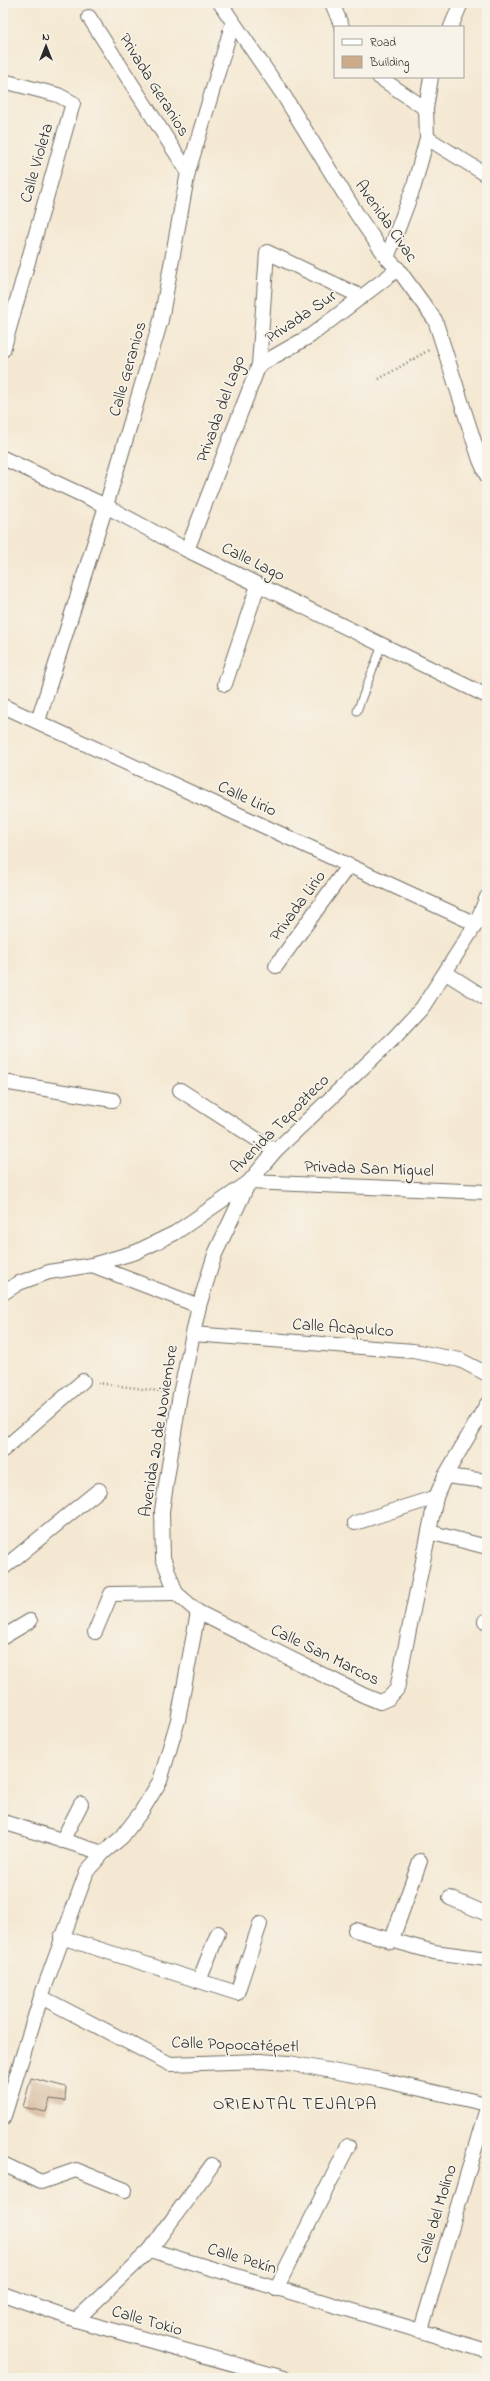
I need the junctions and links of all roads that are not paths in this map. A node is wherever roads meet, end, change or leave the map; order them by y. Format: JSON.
{"nodes":[{"id":1,"x":220,"y":3,"type":"edge"},
{"id":2,"x":332,"y":3,"type":"edge"},
{"id":3,"x":461,"y":3,"type":"edge"},
{"id":4,"x":89,"y":17,"type":"dead end"},
{"id":5,"x":233,"y":22,"type":"junction"},
{"id":6,"x":342,"y":26,"type":"edge"},
{"id":7,"x":452,"y":26,"type":"edge"},
{"id":8,"x":381,"y":78,"type":"edge"},
{"id":9,"x":431,"y":78,"type":"edge"},
{"id":10,"x":3,"y":81,"type":"edge"},
{"id":11,"x":426,"y":109,"type":"junction"},
{"id":12,"x":427,"y":138,"type":"junction"},
{"id":13,"x":188,"y":172,"type":"junction"},
{"id":14,"x":487,"y":175,"type":"edge"},
{"id":15,"x":267,"y":252,"type":"joint"},
{"id":16,"x":387,"y":258,"type":"junction"},
{"id":17,"x":398,"y":268,"type":"junction"},
{"id":18,"x":362,"y":297,"type":"junction"},
{"id":19,"x":3,"y":350,"type":"edge"},
{"id":20,"x":259,"y":365,"type":"junction"},
{"id":21,"x":3,"y":458,"type":"edge"},
{"id":22,"x":487,"y":476,"type":"edge"},
{"id":23,"x":106,"y":506,"type":"junction"},
{"id":24,"x":187,"y":550,"type":"junction"},
{"id":25,"x":258,"y":584,"type":"junction"},
{"id":26,"x":382,"y":645,"type":"junction"},
{"id":27,"x":225,"y":684,"type":"dead end"},
{"id":28,"x":487,"y":696,"type":"edge"},
{"id":29,"x":3,"y":706,"type":"edge"},
{"id":30,"x":357,"y":711,"type":"dead end"},
{"id":31,"x":38,"y":721,"type":"junction"},
{"id":32,"x":348,"y":866,"type":"junction"},
{"id":33,"x":487,"y":897,"type":"edge"},
{"id":34,"x":476,"y":924,"type":"junction"},
{"id":35,"x":276,"y":966,"type":"dead end"},
{"id":36,"x":446,"y":973,"type":"junction"},
{"id":37,"x":487,"y":999,"type":"edge"},
{"id":38,"x":3,"y":1082,"type":"edge"},
{"id":39,"x":180,"y":1090,"type":"dead end"},
{"id":40,"x":113,"y":1100,"type":"dead end"},
{"id":41,"x":274,"y":1150,"type":"junction"},
{"id":42,"x":249,"y":1182,"type":"junction"},
{"id":43,"x":487,"y":1192,"type":"edge"},
{"id":44,"x":92,"y":1265,"type":"junction"},
{"id":45,"x":3,"y":1293,"type":"edge"},
{"id":46,"x":199,"y":1306,"type":"junction"},
{"id":47,"x":193,"y":1334,"type":"junction"},
{"id":48,"x":487,"y":1374,"type":"edge"},
{"id":49,"x":83,"y":1381,"type":"road end"},
{"id":50,"x":487,"y":1404,"type":"edge"},
{"id":51,"x":3,"y":1450,"type":"edge"},
{"id":52,"x":445,"y":1476,"type":"junction"},
{"id":53,"x":487,"y":1481,"type":"edge"},
{"id":54,"x":99,"y":1490,"type":"dead end"},
{"id":55,"x":436,"y":1496,"type":"junction"},
{"id":56,"x":355,"y":1523,"type":"dead end"},
{"id":57,"x":430,"y":1532,"type":"junction"},
{"id":58,"x":487,"y":1547,"type":"edge"},
{"id":59,"x":3,"y":1568,"type":"edge"},
{"id":60,"x":176,"y":1592,"type":"junction"},
{"id":61,"x":198,"y":1612,"type":"junction"},
{"id":62,"x":30,"y":1621,"type":"dead end"},
{"id":63,"x":96,"y":1632,"type":"dead end"},
{"id":64,"x":3,"y":1637,"type":"edge"},
{"id":65,"x":81,"y":1804,"type":"dead end"},
{"id":66,"x":3,"y":1823,"type":"edge"},
{"id":67,"x":62,"y":1841,"type":"junction"},
{"id":68,"x":103,"y":1853,"type":"junction"},
{"id":69,"x":420,"y":1861,"type":"dead end"},
{"id":70,"x":450,"y":1898,"type":"dead end"},
{"id":71,"x":487,"y":1914,"type":"edge"},
{"id":72,"x":260,"y":1924,"type":"dead end"},
{"id":73,"x":355,"y":1930,"type":"dead end"},
{"id":74,"x":218,"y":1933,"type":"dead end"},
{"id":75,"x":62,"y":1937,"type":"junction"},
{"id":76,"x":391,"y":1942,"type":"junction"},
{"id":77,"x":487,"y":1959,"type":"edge"},
{"id":78,"x":199,"y":1981,"type":"junction"},
{"id":79,"x":41,"y":1997,"type":"junction"},
{"id":80,"x":487,"y":2104,"type":"edge"},
{"id":81,"x":487,"y":2108,"type":"edge"},
{"id":82,"x":3,"y":2118,"type":"edge"},
{"id":83,"x":348,"y":2146,"type":"dead end"},
{"id":84,"x":3,"y":2164,"type":"edge"},
{"id":85,"x":212,"y":2165,"type":"dead end"},
{"id":86,"x":124,"y":2190,"type":"dead end"},
{"id":87,"x":150,"y":2250,"type":"junction"},
{"id":88,"x":276,"y":2289,"type":"junction"},
{"id":89,"x":3,"y":2294,"type":"edge"},
{"id":90,"x":76,"y":2320,"type":"junction"},
{"id":91,"x":421,"y":2330,"type":"junction"},
{"id":92,"x":487,"y":2351,"type":"edge"},
{"id":93,"x":284,"y":2378,"type":"edge"}],
"edges":[{"from":1,"to":5,"type":"street","name":"Avenida Civac"},
{"from":2,"to":6,"type":"street"},
{"from":3,"to":7,"type":"street"},
{"from":4,"to":13,"type":"street","name":"Privada Geranios"},
{"from":5,"to":13,"type":"street","name":"Calle Geranios"},
{"from":5,"to":16,"type":"street","name":"Avenida Civac"},
{"from":8,"to":11,"type":"street"},
{"from":9,"to":11,"type":"street"},
{"from":10,"to":19,"type":"street","name":"Calle Violeta"},
{"from":11,"to":12,"type":"street"},
{"from":12,"to":14,"type":"street"},
{"from":12,"to":16,"type":"street"},
{"from":13,"to":23,"type":"street","name":"Calle Geranios"},
{"from":15,"to":18,"type":"street","name":"Privada Sur"},
{"from":15,"to":20,"type":"street","name":"Privada del Lago"},
{"from":16,"to":17,"type":"street","name":"Avenida Civac"},
{"from":17,"to":18,"type":"street","name":"Privada Sur"},
{"from":17,"to":22,"type":"street","name":"Avenida Civac"},
{"from":18,"to":20,"type":"street","name":"Privada Sur"},
{"from":20,"to":24,"type":"street","name":"Privada del Lago"},
{"from":21,"to":23,"type":"street","name":"Calle Lago"},
{"from":23,"to":24,"type":"street","name":"Calle Lago"},
{"from":23,"to":31,"type":"street","name":"Calle Geranios"},
{"from":24,"to":25,"type":"street","name":"Calle Lago"},
{"from":25,"to":26,"type":"street","name":"Calle Lago"},
{"from":25,"to":27,"type":"street"},
{"from":26,"to":28,"type":"street","name":"Calle Lago"},
{"from":26,"to":30,"type":"lane"},
{"from":29,"to":31,"type":"street","name":"Calle Lirio"},
{"from":31,"to":32,"type":"street","name":"Calle Lirio"},
{"from":32,"to":34,"type":"street","name":"Calle Lirio"},
{"from":32,"to":35,"type":"street","name":"Privada Lirio"},
{"from":33,"to":34,"type":"street","name":"Avenida Tepozteco"},
{"from":34,"to":36,"type":"street","name":"Avenida Tepozteco"},
{"from":36,"to":37,"type":"street"},
{"from":36,"to":41,"type":"street","name":"Avenida Tepozteco"},
{"from":38,"to":40,"type":"street"},
{"from":39,"to":41,"type":"street"},
{"from":41,"to":42,"type":"street","name":"Avenida Tepozteco"},
{"from":42,"to":43,"type":"street","name":"Privada San Miguel"},
{"from":42,"to":44,"type":"street","name":"Avenida Tepozteco"},
{"from":42,"to":46,"type":"street","name":"Avenida 20 de Noviembre"},
{"from":44,"to":45,"type":"street","name":"Avenida Tepozteco"},
{"from":44,"to":46,"type":"street"},
{"from":46,"to":47,"type":"street","name":"Avenida 20 de Noviembre"},
{"from":47,"to":48,"type":"street","name":"Calle Acapulco"},
{"from":47,"to":60,"type":"street","name":"Avenida 20 de Noviembre"},
{"from":49,"to":51,"type":"street"},
{"from":50,"to":52,"type":"street","name":"Calle San Marcos"},
{"from":52,"to":53,"type":"street"},
{"from":52,"to":55,"type":"street","name":"Calle San Marcos"},
{"from":54,"to":59,"type":"street"},
{"from":55,"to":56,"type":"street"},
{"from":55,"to":57,"type":"street","name":"Calle San Marcos"},
{"from":57,"to":58,"type":"street"},
{"from":57,"to":61,"type":"street","name":"Calle San Marcos"},
{"from":60,"to":61,"type":"street","name":"Avenida 20 de Noviembre"},
{"from":60,"to":63,"type":"street"},
{"from":61,"to":68,"type":"street"},
{"from":62,"to":64,"type":"street"},
{"from":65,"to":67,"type":"street"},
{"from":66,"to":67,"type":"street"},
{"from":67,"to":68,"type":"street"},
{"from":68,"to":75,"type":"street"},
{"from":69,"to":76,"type":"street"},
{"from":70,"to":71,"type":"street"},
{"from":72,"to":78,"type":"street"},
{"from":73,"to":76,"type":"street"},
{"from":74,"to":78,"type":"street"},
{"from":75,"to":78,"type":"street"},
{"from":75,"to":79,"type":"street"},
{"from":76,"to":77,"type":"street"},
{"from":79,"to":80,"type":"street","name":"Calle Popocatépetl"},
{"from":79,"to":82,"type":"street"},
{"from":81,"to":91,"type":"street","name":"Calle del Molino"},
{"from":83,"to":88,"type":"street"},
{"from":84,"to":86,"type":"street"},
{"from":85,"to":87,"type":"street"},
{"from":87,"to":88,"type":"street","name":"Calle Pekín"},
{"from":87,"to":90,"type":"street"},
{"from":88,"to":91,"type":"street","name":"Calle Pekín"},
{"from":89,"to":90,"type":"street","name":"Calle Tokio"},
{"from":90,"to":93,"type":"street","name":"Calle Tokio"},
{"from":91,"to":92,"type":"street","name":"Calle Pekín"}]}
